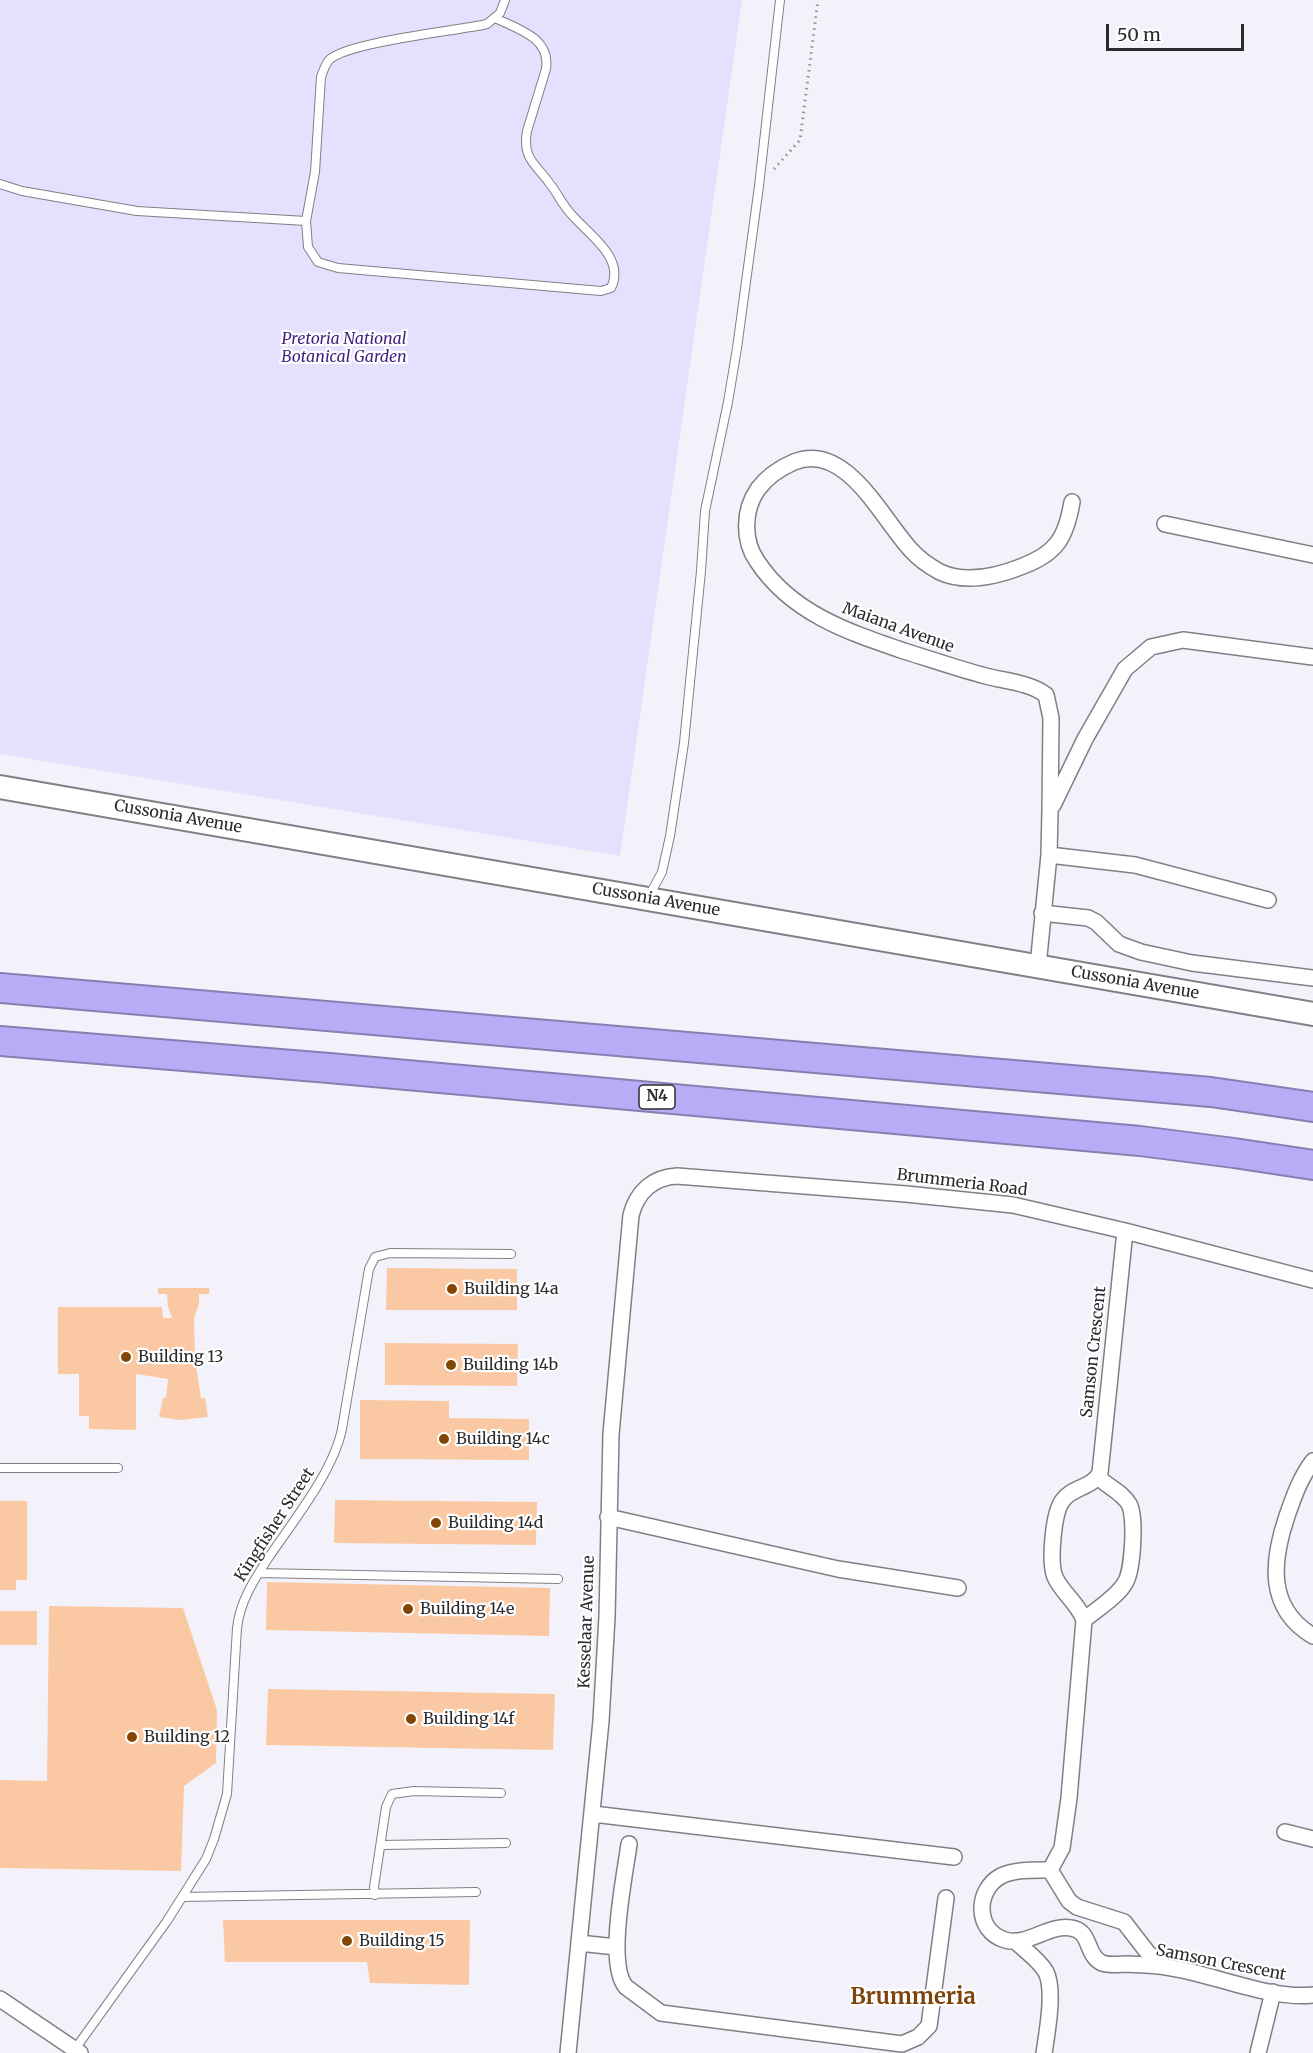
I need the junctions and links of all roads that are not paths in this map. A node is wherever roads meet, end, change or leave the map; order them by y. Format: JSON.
{"nodes":[{"id":1,"x":505,"y":0,"type":"edge"},
{"id":2,"x":780,"y":0,"type":"edge"},
{"id":3,"x":495,"y":18,"type":"junction"},
{"id":4,"x":0,"y":184,"type":"edge"},
{"id":5,"x":306,"y":221,"type":"junction"},
{"id":6,"x":1072,"y":502,"type":"dead end"},
{"id":7,"x":1165,"y":524,"type":"dead end"},
{"id":8,"x":1313,"y":555,"type":"edge"},
{"id":9,"x":1313,"y":657,"type":"edge"},
{"id":10,"x":0,"y":787,"type":"edge"},
{"id":11,"x":1050,"y":811,"type":"junction"},
{"id":12,"x":1049,"y":855,"type":"junction"},
{"id":13,"x":648,"y":899,"type":"junction"},
{"id":14,"x":1268,"y":900,"type":"dead end"},
{"id":15,"x":1042,"y":913,"type":"junction"},
{"id":16,"x":1038,"y":966,"type":"junction"},
{"id":17,"x":1313,"y":978,"type":"edge"},
{"id":18,"x":0,"y":988,"type":"edge"},
{"id":19,"x":1313,"y":1014,"type":"edge"},
{"id":20,"x":0,"y":1041,"type":"edge"},
{"id":21,"x":1313,"y":1107,"type":"edge"},
{"id":22,"x":1313,"y":1165,"type":"edge"},
{"id":23,"x":641,"y":1193,"type":"joint"},
{"id":24,"x":1125,"y":1231,"type":"junction"},
{"id":25,"x":511,"y":1254,"type":"dead end"},
{"id":26,"x":1313,"y":1280,"type":"edge"},
{"id":27,"x":1313,"y":1461,"type":"edge"},
{"id":28,"x":118,"y":1467,"type":"dead end"},
{"id":29,"x":0,"y":1468,"type":"edge"},
{"id":30,"x":1098,"y":1477,"type":"junction"},
{"id":31,"x":608,"y":1517,"type":"junction"},
{"id":32,"x":259,"y":1573,"type":"junction"},
{"id":33,"x":558,"y":1579,"type":"dead end"},
{"id":34,"x":958,"y":1588,"type":"dead end"},
{"id":35,"x":1083,"y":1620,"type":"junction"},
{"id":36,"x":1313,"y":1636,"type":"edge"},
{"id":37,"x":501,"y":1793,"type":"dead end"},
{"id":38,"x":593,"y":1814,"type":"junction"},
{"id":39,"x":1285,"y":1832,"type":"dead end"},
{"id":40,"x":1313,"y":1839,"type":"edge"},
{"id":41,"x":506,"y":1843,"type":"dead end"},
{"id":42,"x":629,"y":1844,"type":"dead end"},
{"id":43,"x":381,"y":1845,"type":"junction"},
{"id":44,"x":954,"y":1857,"type":"dead end"},
{"id":45,"x":1050,"y":1870,"type":"junction"},
{"id":46,"x":476,"y":1892,"type":"dead end"},
{"id":47,"x":375,"y":1895,"type":"junction"},
{"id":48,"x":182,"y":1897,"type":"junction"},
{"id":49,"x":946,"y":1898,"type":"dead end"},
{"id":50,"x":1108,"y":1917,"type":"junction"},
{"id":51,"x":1087,"y":1938,"type":"junction"},
{"id":52,"x":1016,"y":1942,"type":"junction"},
{"id":53,"x":579,"y":1943,"type":"junction"},
{"id":54,"x":616,"y":1947,"type":"junction"},
{"id":55,"x":1165,"y":1967,"type":"junction"},
{"id":56,"x":1273,"y":1992,"type":"junction"},
{"id":57,"x":1313,"y":1995,"type":"edge"},
{"id":58,"x":0,"y":1999,"type":"edge"},
{"id":59,"x":77,"y":2051,"type":"edge"},
{"id":60,"x":568,"y":2053,"type":"edge"},
{"id":61,"x":1044,"y":2053,"type":"edge"},
{"id":62,"x":1258,"y":2053,"type":"edge"}],
"edges":[{"from":1,"to":3,"type":"lane"},
{"from":2,"to":13,"type":"lane"},
{"from":3,"to":5,"type":"lane"},
{"from":3,"to":5,"type":"lane"},
{"from":4,"to":5,"type":"lane"},
{"from":6,"to":11,"type":"street","name":"Maiana Avenue"},
{"from":7,"to":8,"type":"street"},
{"from":9,"to":11,"type":"street"},
{"from":10,"to":13,"type":"main road","name":"Cussonia Avenue"},
{"from":11,"to":12,"type":"street","name":"Maiana Avenue"},
{"from":12,"to":14,"type":"street"},
{"from":12,"to":15,"type":"street","name":"Maiana Avenue"},
{"from":13,"to":16,"type":"main road","name":"Cussonia Avenue"},
{"from":15,"to":16,"type":"street","name":"Maiana Avenue"},
{"from":15,"to":17,"type":"street"},
{"from":16,"to":19,"type":"main road","name":"Cussonia Avenue"},
{"from":18,"to":21,"type":"highway"},
{"from":20,"to":22,"type":"highway","number":"N4"},
{"from":23,"to":24,"type":"street","name":"Brummeria Road"},
{"from":23,"to":31,"type":"street","name":"Kesselaar Avenue"},
{"from":24,"to":26,"type":"street","name":"Brummeria Road"},
{"from":24,"to":30,"type":"street","name":"Samson Crescent"},
{"from":25,"to":32,"type":"lane","name":"Kingfisher Street"},
{"from":27,"to":36,"type":"street"},
{"from":28,"to":29,"type":"lane"},
{"from":30,"to":35,"type":"street"},
{"from":30,"to":35,"type":"street"},
{"from":31,"to":34,"type":"street"},
{"from":31,"to":38,"type":"street","name":"Kesselaar Avenue"},
{"from":32,"to":33,"type":"lane"},
{"from":32,"to":48,"type":"lane","name":"Kingfisher Street"},
{"from":35,"to":45,"type":"street"},
{"from":37,"to":43,"type":"lane"},
{"from":38,"to":44,"type":"street"},
{"from":38,"to":53,"type":"street","name":"Kesselaar Avenue"},
{"from":39,"to":40,"type":"street"},
{"from":41,"to":43,"type":"lane"},
{"from":42,"to":54,"type":"street"},
{"from":43,"to":47,"type":"lane"},
{"from":45,"to":50,"type":"street"},
{"from":45,"to":52,"type":"street"},
{"from":46,"to":47,"type":"lane"},
{"from":47,"to":48,"type":"lane"},
{"from":48,"to":59,"type":"lane","name":"Kingfisher Street"},
{"from":49,"to":54,"type":"street"},
{"from":50,"to":51,"type":"street"},
{"from":50,"to":55,"type":"street"},
{"from":51,"to":52,"type":"street"},
{"from":51,"to":55,"type":"street","name":"Samson Crescent"},
{"from":52,"to":61,"type":"street"},
{"from":53,"to":54,"type":"street"},
{"from":53,"to":60,"type":"street","name":"Kesselaar Avenue"},
{"from":55,"to":56,"type":"street","name":"Samson Crescent"},
{"from":56,"to":57,"type":"street","name":"Samson Crescent"},
{"from":56,"to":62,"type":"street"},
{"from":58,"to":59,"type":"street"}]}
